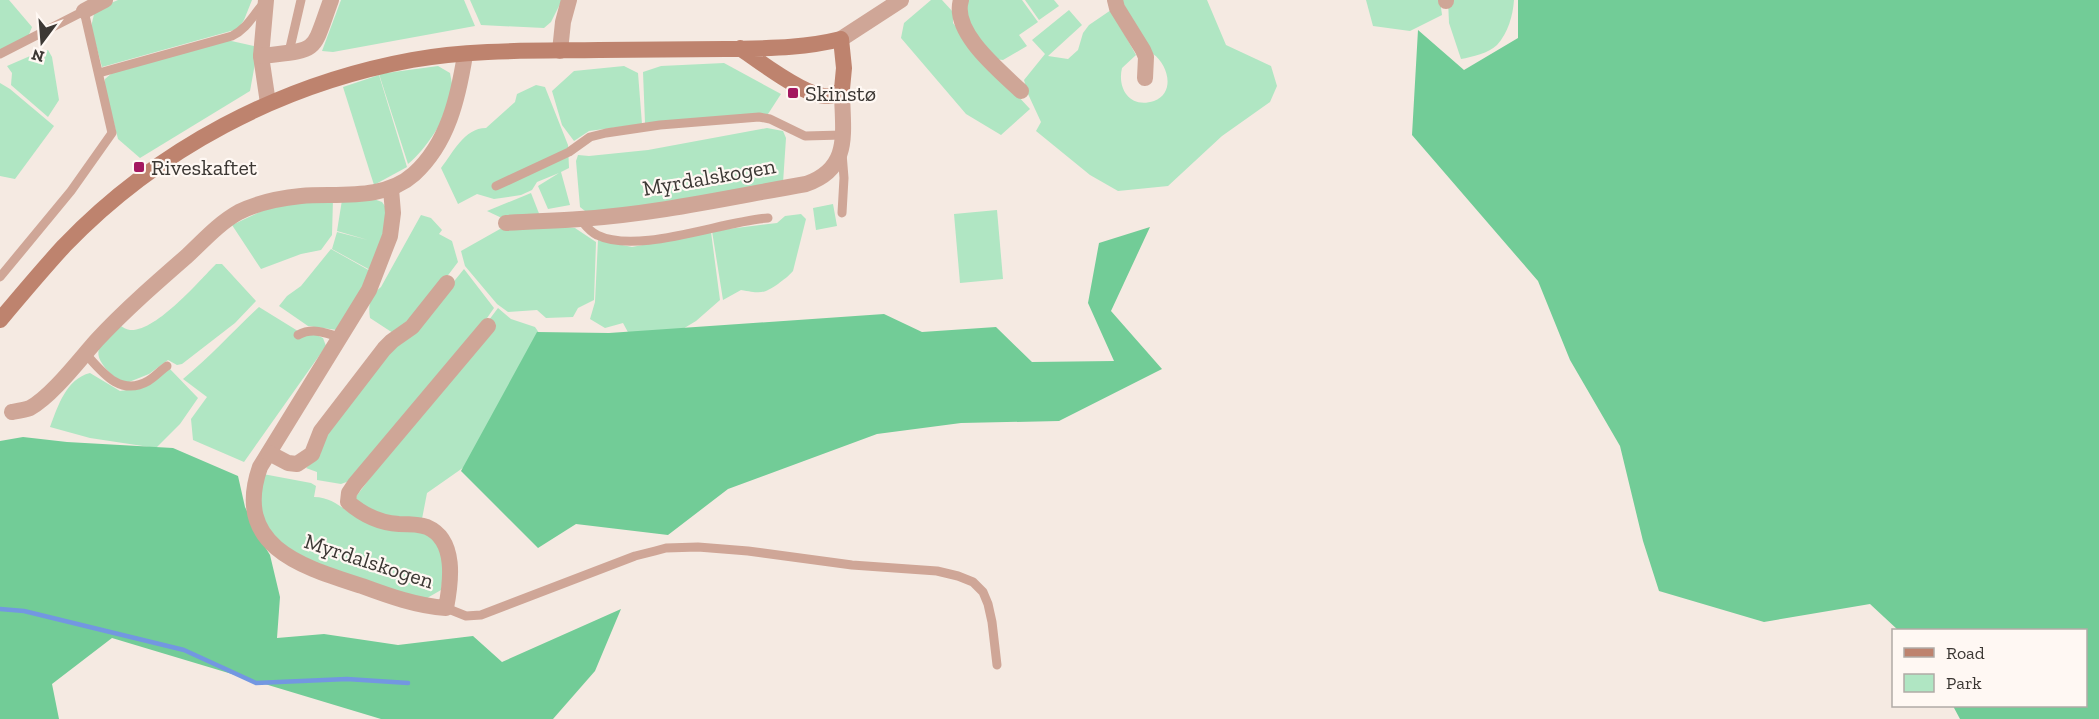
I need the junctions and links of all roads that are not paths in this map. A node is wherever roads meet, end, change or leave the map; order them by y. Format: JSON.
{"nodes":[{"id":1,"x":105,"y":0,"type":"edge"},
{"id":2,"x":266,"y":0,"type":"edge"},
{"id":3,"x":301,"y":0,"type":"edge"},
{"id":4,"x":331,"y":0,"type":"edge"},
{"id":5,"x":569,"y":0,"type":"edge"},
{"id":6,"x":901,"y":0,"type":"edge"},
{"id":7,"x":961,"y":0,"type":"edge"},
{"id":8,"x":1115,"y":0,"type":"edge"},
{"id":9,"x":84,"y":11,"type":"junction"},
{"id":10,"x":841,"y":39,"type":"junction"},
{"id":11,"x":740,"y":48,"type":"junction"},
{"id":12,"x":560,"y":51,"type":"junction"},
{"id":13,"x":289,"y":52,"type":"junction"},
{"id":14,"x":0,"y":54,"type":"edge"},
{"id":15,"x":465,"y":55,"type":"junction"},
{"id":16,"x":261,"y":56,"type":"junction"},
{"id":17,"x":99,"y":73,"type":"junction"},
{"id":18,"x":1145,"y":78,"type":"dead end"},
{"id":19,"x":842,"y":89,"type":"junction"},
{"id":20,"x":1021,"y":91,"type":"dead end"},
{"id":21,"x":268,"y":103,"type":"junction"},
{"id":22,"x":842,"y":135,"type":"junction"},
{"id":23,"x":842,"y":153,"type":"junction"},
{"id":24,"x":496,"y":186,"type":"dead end"},
{"id":25,"x":391,"y":189,"type":"junction"},
{"id":26,"x":842,"y":213,"type":"dead end"},
{"id":27,"x":768,"y":218,"type":"dead end"},
{"id":28,"x":580,"y":219,"type":"junction"},
{"id":29,"x":506,"y":223,"type":"dead end"},
{"id":30,"x":0,"y":277,"type":"edge"},
{"id":31,"x":447,"y":283,"type":"dead end"},
{"id":32,"x":0,"y":320,"type":"edge"},
{"id":33,"x":488,"y":326,"type":"dead end"},
{"id":34,"x":298,"y":334,"type":"dead end"},
{"id":35,"x":341,"y":338,"type":"junction"},
{"id":36,"x":85,"y":353,"type":"junction"},
{"id":37,"x":167,"y":366,"type":"dead end"},
{"id":38,"x":12,"y":412,"type":"dead end"},
{"id":39,"x":269,"y":453,"type":"junction"},
{"id":40,"x":446,"y":608,"type":"junction"},
{"id":41,"x":997,"y":665,"type":"dead end"}],
"edges":[{"from":1,"to":9,"type":"street"},
{"from":2,"to":16,"type":"street"},
{"from":2,"to":17,"type":"lane"},
{"from":3,"to":13,"type":"lane"},
{"from":4,"to":13,"type":"street"},
{"from":5,"to":12,"type":"street"},
{"from":6,"to":10,"type":"street"},
{"from":7,"to":20,"type":"street"},
{"from":8,"to":18,"type":"street"},
{"from":9,"to":14,"type":"lane"},
{"from":9,"to":17,"type":"lane"},
{"from":10,"to":11,"type":"main road"},
{"from":10,"to":19,"type":"main road"},
{"from":11,"to":12,"type":"main road"},
{"from":11,"to":19,"type":"main road"},
{"from":12,"to":15,"type":"main road"},
{"from":13,"to":16,"type":"street"},
{"from":15,"to":21,"type":"main road"},
{"from":15,"to":25,"type":"street"},
{"from":16,"to":21,"type":"street"},
{"from":17,"to":30,"type":"lane"},
{"from":19,"to":22,"type":"street"},
{"from":21,"to":32,"type":"main road"},
{"from":22,"to":23,"type":"street"},
{"from":22,"to":24,"type":"lane"},
{"from":23,"to":26,"type":"lane"},
{"from":23,"to":28,"type":"street","name":"Myrdalskogen"},
{"from":25,"to":35,"type":"street","name":"Myrdalskogen"},
{"from":25,"to":36,"type":"street"},
{"from":27,"to":28,"type":"lane"},
{"from":28,"to":29,"type":"street","name":"Myrdalskogen"},
{"from":31,"to":39,"type":"street"},
{"from":33,"to":40,"type":"street","name":"Myrdalskogen"},
{"from":34,"to":35,"type":"lane"},
{"from":35,"to":39,"type":"street","name":"Myrdalskogen"},
{"from":36,"to":37,"type":"lane"},
{"from":36,"to":38,"type":"street"},
{"from":39,"to":40,"type":"street","name":"Myrdalskogen"},
{"from":40,"to":41,"type":"lane"}]}
